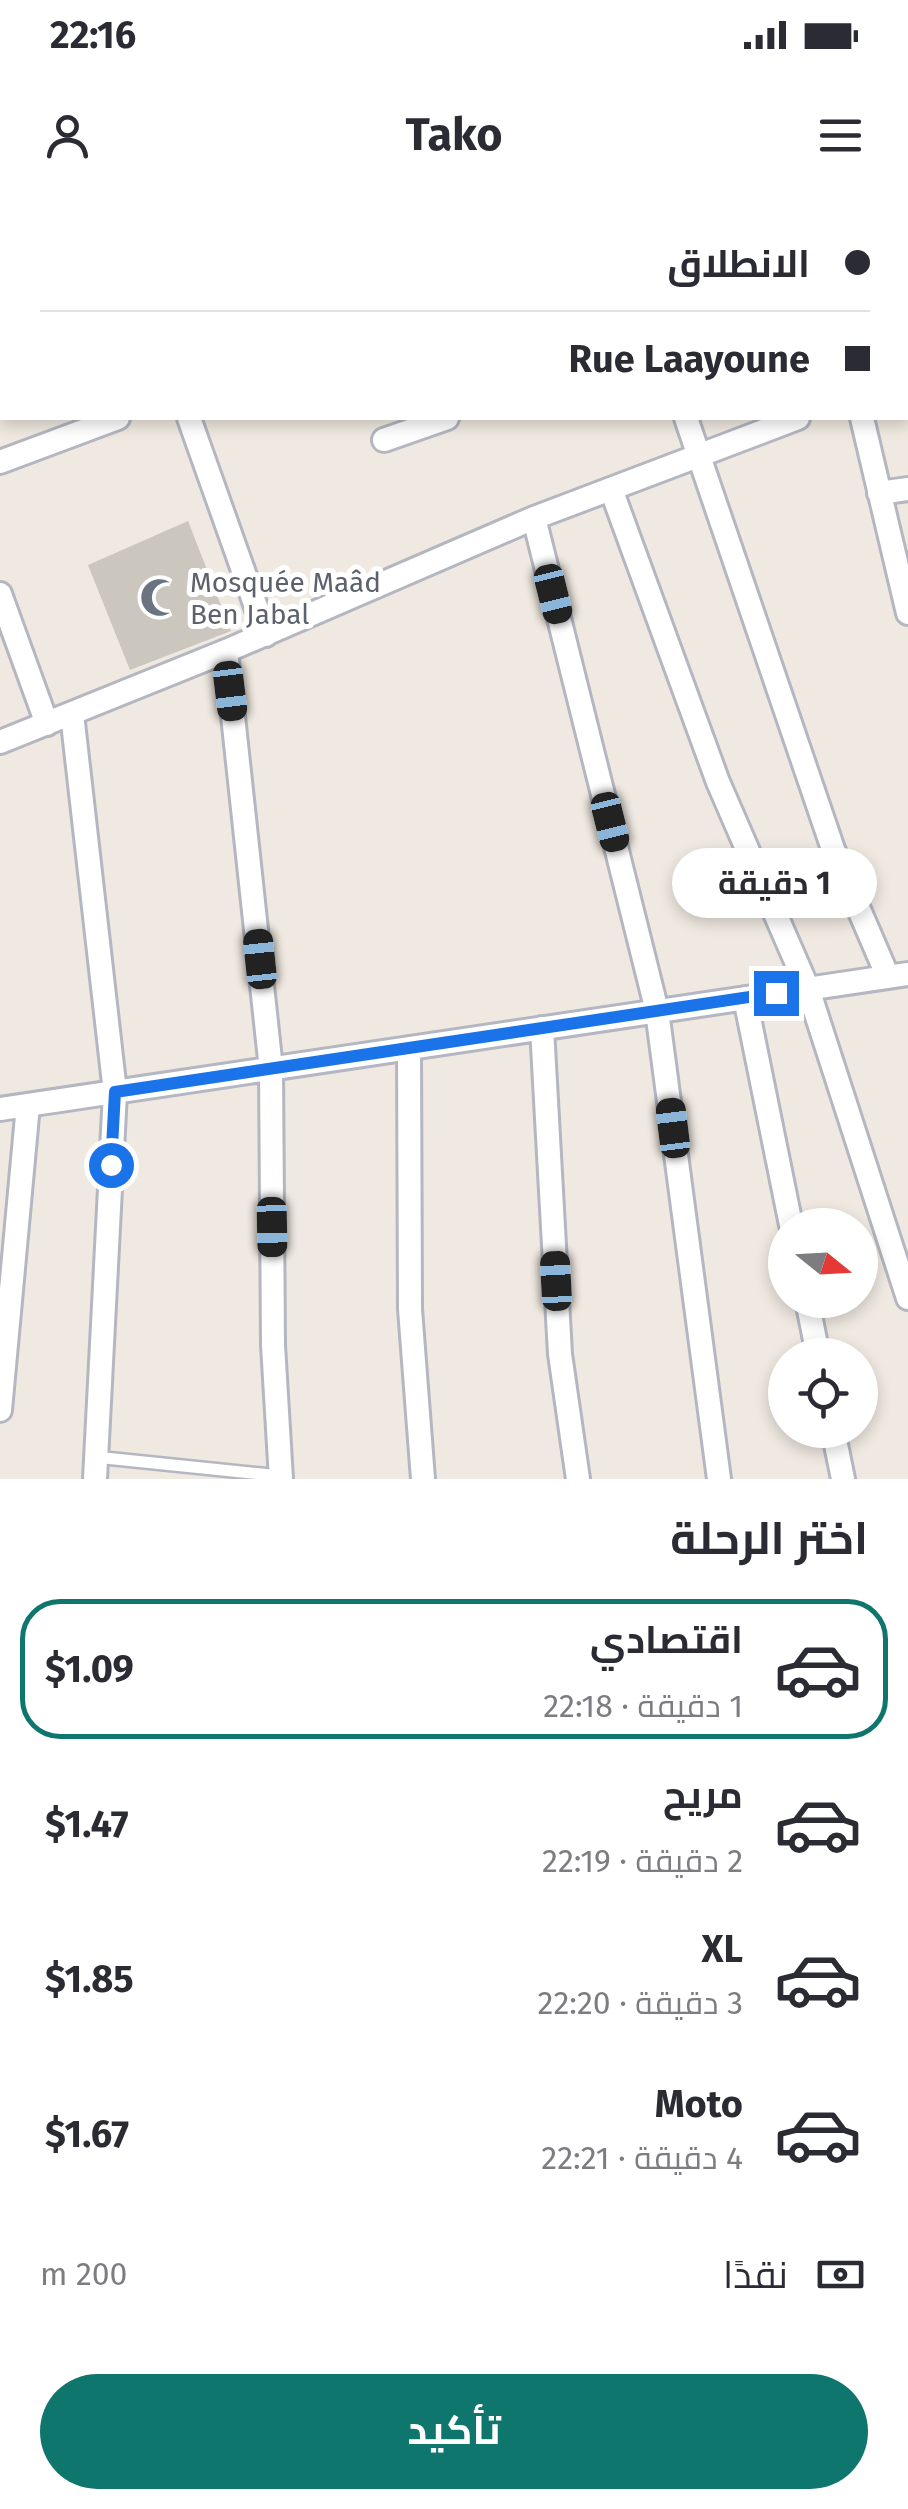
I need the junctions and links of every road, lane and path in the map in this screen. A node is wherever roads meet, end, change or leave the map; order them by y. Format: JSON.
{"nodes":[{"id":1,"x":113,"y":420,"type":"edge"},
{"id":2,"x":190,"y":420,"type":"edge"},
{"id":3,"x":441,"y":420,"type":"edge"},
{"id":4,"x":687,"y":420,"type":"edge"},
{"id":5,"x":793,"y":420,"type":"edge"},
{"id":6,"x":862,"y":420,"type":"edge"},
{"id":7,"x":384,"y":440,"type":"dead end"},
{"id":8,"x":698,"y":456,"type":"junction"},
{"id":9,"x":0,"y":462,"type":"edge"},
{"id":10,"x":611,"y":489,"type":"junction"},
{"id":11,"x":908,"y":489,"type":"edge"},
{"id":12,"x":879,"y":493,"type":"junction"},
{"id":13,"x":534,"y":518,"type":"junction"},
{"id":14,"x":0,"y":594,"type":"edge"},
{"id":15,"x":908,"y":613,"type":"edge"},
{"id":16,"x":4,"y":620,"type":"edge"},
{"id":17,"x":266,"y":634,"type":"junction"},
{"id":18,"x":226,"y":651,"type":"junction"},
{"id":19,"x":72,"y":714,"type":"junction"},
{"id":20,"x":47,"y":724,"type":"junction"},
{"id":21,"x":0,"y":742,"type":"edge"},
{"id":22,"x":898,"y":976,"type":"edge"},
{"id":23,"x":808,"y":988,"type":"junction"},
{"id":24,"x":745,"y":998,"type":"junction"},
{"id":25,"x":658,"y":1011,"type":"junction"},
{"id":26,"x":542,"y":1028,"type":"junction"},
{"id":27,"x":409,"y":1048,"type":"junction"},
{"id":28,"x":271,"y":1069,"type":"junction"},
{"id":29,"x":115,"y":1092,"type":"junction"},
{"id":30,"x":28,"y":1105,"type":"junction"},
{"id":31,"x":0,"y":1109,"type":"edge"},
{"id":32,"x":788,"y":1208,"type":"edge"},
{"id":33,"x":908,"y":1298,"type":"edge"},
{"id":34,"x":0,"y":1410,"type":"edge"},
{"id":35,"x":837,"y":1448,"type":"edge"},
{"id":36,"x":95,"y":1468,"type":"edge"},
{"id":37,"x":281,"y":1478,"type":"edge"},
{"id":38,"x":423,"y":1479,"type":"edge"},
{"id":39,"x":578,"y":1479,"type":"edge"},
{"id":40,"x":719,"y":1479,"type":"edge"},
{"id":41,"x":844,"y":1479,"type":"edge"}],
"edges":[{"from":1,"to":9,"type":"street"},
{"from":2,"to":17,"type":"street"},
{"from":3,"to":7,"type":"street"},
{"from":4,"to":8,"type":"street"},
{"from":5,"to":8,"type":"street"},
{"from":6,"to":12,"type":"street"},
{"from":8,"to":10,"type":"street"},
{"from":8,"to":22,"type":"street"},
{"from":10,"to":13,"type":"street"},
{"from":10,"to":23,"type":"street"},
{"from":11,"to":12,"type":"street"},
{"from":12,"to":15,"type":"street"},
{"from":13,"to":17,"type":"street"},
{"from":13,"to":25,"type":"street"},
{"from":14,"to":16,"type":"street"},
{"from":16,"to":20,"type":"street"},
{"from":17,"to":18,"type":"street"},
{"from":18,"to":19,"type":"street"},
{"from":18,"to":28,"type":"street"},
{"from":19,"to":20,"type":"street"},
{"from":19,"to":29,"type":"street"},
{"from":20,"to":21,"type":"street"},
{"from":22,"to":23,"type":"street"},
{"from":23,"to":24,"type":"street"},
{"from":23,"to":33,"type":"street"},
{"from":24,"to":25,"type":"street"},
{"from":24,"to":32,"type":"street"},
{"from":25,"to":26,"type":"street"},
{"from":25,"to":40,"type":"street"},
{"from":26,"to":27,"type":"street"},
{"from":26,"to":39,"type":"street"},
{"from":27,"to":28,"type":"street"},
{"from":27,"to":38,"type":"street"},
{"from":28,"to":29,"type":"street"},
{"from":28,"to":37,"type":"street"},
{"from":29,"to":30,"type":"street"},
{"from":29,"to":36,"type":"street"},
{"from":30,"to":31,"type":"street"},
{"from":30,"to":34,"type":"street"},
{"from":35,"to":41,"type":"street"},
{"from":36,"to":37,"type":"lane"}]}
